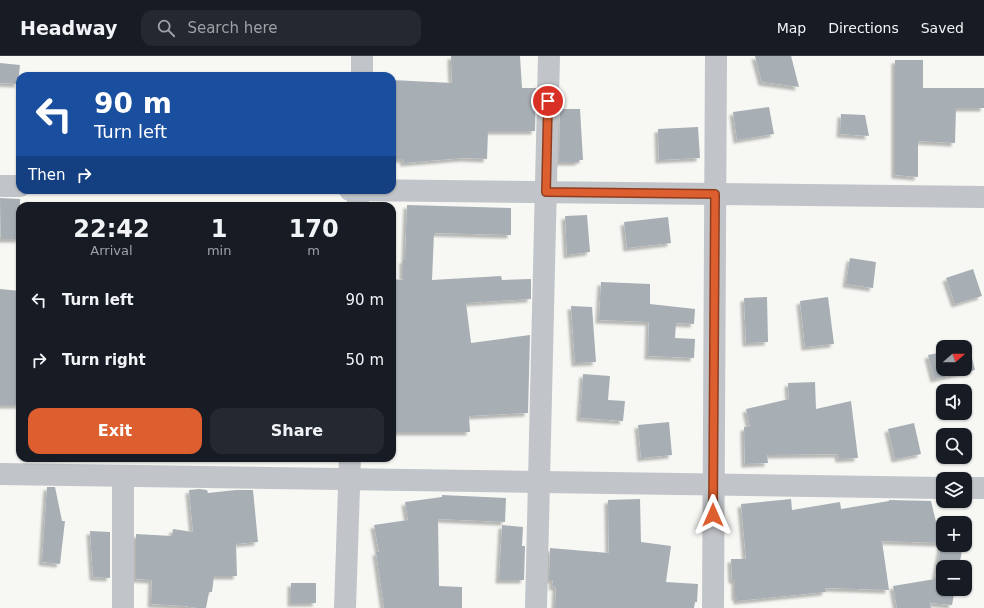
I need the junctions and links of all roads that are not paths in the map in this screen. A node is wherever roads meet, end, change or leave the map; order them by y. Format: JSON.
{"nodes":[{"id":1,"x":362,"y":56,"type":"edge"},
{"id":2,"x":549,"y":56,"type":"edge"},
{"id":3,"x":716,"y":56,"type":"edge"},
{"id":4,"x":362,"y":72,"type":"edge"},
{"id":5,"x":0,"y":186,"type":"edge"},
{"id":6,"x":16,"y":186,"type":"edge"},
{"id":7,"x":396,"y":190,"type":"edge"},
{"id":8,"x":546,"y":192,"type":"junction"},
{"id":9,"x":715,"y":194,"type":"junction"},
{"id":10,"x":984,"y":197,"type":"edge"},
{"id":11,"x":350,"y":468,"type":"edge"},
{"id":12,"x":0,"y":474,"type":"edge"},
{"id":13,"x":124,"y":476,"type":"junction"},
{"id":14,"x":539,"y":482,"type":"junction"},
{"id":15,"x":713,"y":484,"type":"junction"},
{"id":16,"x":936,"y":488,"type":"edge"},
{"id":17,"x":972,"y":488,"type":"edge"},
{"id":18,"x":984,"y":488,"type":"edge"},
{"id":19,"x":122,"y":608,"type":"edge"},
{"id":20,"x":345,"y":608,"type":"edge"},
{"id":21,"x":536,"y":608,"type":"edge"},
{"id":22,"x":712,"y":608,"type":"edge"}],
"edges":[{"from":1,"to":4,"type":"street"},
{"from":2,"to":8,"type":"street"},
{"from":3,"to":9,"type":"street"},
{"from":5,"to":6,"type":"street"},
{"from":7,"to":8,"type":"street"},
{"from":8,"to":9,"type":"street"},
{"from":8,"to":14,"type":"street"},
{"from":9,"to":10,"type":"street"},
{"from":9,"to":15,"type":"street"},
{"from":11,"to":13,"type":"street"},
{"from":11,"to":14,"type":"street"},
{"from":11,"to":20,"type":"street"},
{"from":12,"to":13,"type":"street"},
{"from":13,"to":19,"type":"street"},
{"from":14,"to":15,"type":"street"},
{"from":14,"to":21,"type":"street"},
{"from":15,"to":16,"type":"street"},
{"from":15,"to":22,"type":"street"},
{"from":17,"to":18,"type":"street"}]}
